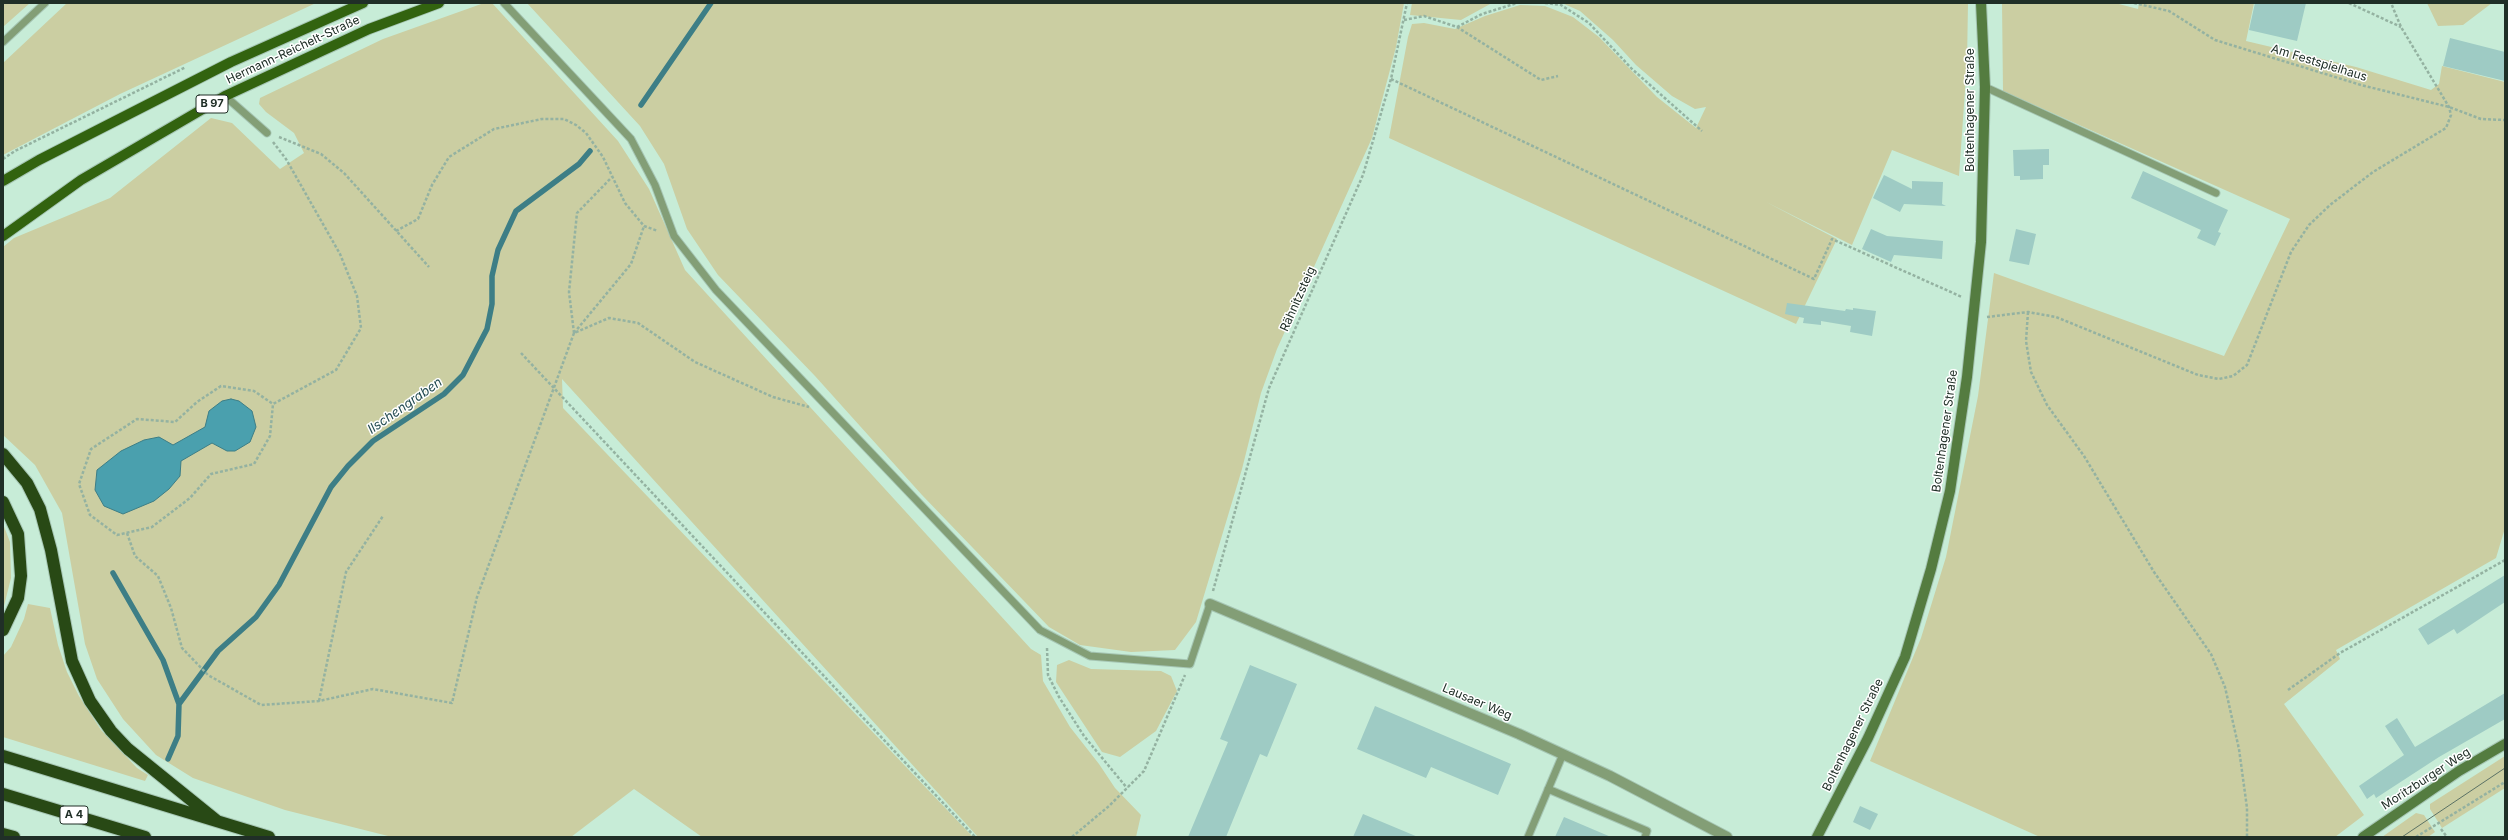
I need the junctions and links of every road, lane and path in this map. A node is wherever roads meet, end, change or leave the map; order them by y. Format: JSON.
{"nodes":[{"id":1,"x":45,"y":3,"type":"edge"},
{"id":2,"x":363,"y":3,"type":"edge"},
{"id":3,"x":439,"y":3,"type":"edge"},
{"id":4,"x":504,"y":3,"type":"edge"},
{"id":5,"x":1407,"y":3,"type":"edge"},
{"id":6,"x":1517,"y":3,"type":"edge"},
{"id":7,"x":1545,"y":3,"type":"edge"},
{"id":8,"x":1981,"y":3,"type":"edge"},
{"id":9,"x":2134,"y":3,"type":"edge"},
{"id":10,"x":2349,"y":3,"type":"edge"},
{"id":11,"x":2391,"y":3,"type":"edge"},
{"id":12,"x":1404,"y":20,"type":"junction"},
{"id":13,"x":1457,"y":27,"type":"junction"},
{"id":14,"x":2401,"y":27,"type":"junction"},
{"id":15,"x":3,"y":42,"type":"edge"},
{"id":16,"x":192,"y":64,"type":"dead end"},
{"id":17,"x":1558,"y":76,"type":"dead end"},
{"id":18,"x":1391,"y":79,"type":"junction"},
{"id":19,"x":1985,"y":87,"type":"junction"},
{"id":20,"x":225,"y":96,"type":"junction"},
{"id":21,"x":2449,"y":107,"type":"junction"},
{"id":22,"x":2505,"y":120,"type":"edge"},
{"id":23,"x":1702,"y":130,"type":"dead end"},
{"id":24,"x":267,"y":133,"type":"junction"},
{"id":25,"x":3,"y":159,"type":"edge"},
{"id":26,"x":612,"y":177,"type":"junction"},
{"id":27,"x":3,"y":181,"type":"edge"},
{"id":28,"x":2216,"y":193,"type":"dead end"},
{"id":29,"x":396,"y":231,"type":"junction"},
{"id":30,"x":3,"y":236,"type":"edge"},
{"id":31,"x":429,"y":267,"type":"dead end"},
{"id":32,"x":1963,"y":297,"type":"dead end"},
{"id":33,"x":2028,"y":312,"type":"junction"},
{"id":34,"x":1986,"y":318,"type":"dead end"},
{"id":35,"x":574,"y":333,"type":"junction"},
{"id":36,"x":520,"y":353,"type":"dead end"},
{"id":37,"x":554,"y":388,"type":"junction"},
{"id":38,"x":273,"y":404,"type":"junction"},
{"id":39,"x":835,"y":413,"type":"junction"},
{"id":40,"x":3,"y":454,"type":"edge"},
{"id":41,"x":3,"y":502,"type":"edge"},
{"id":42,"x":383,"y":516,"type":"dead end"},
{"id":43,"x":127,"y":533,"type":"junction"},
{"id":44,"x":2505,"y":560,"type":"edge"},
{"id":45,"x":1210,"y":604,"type":"junction"},
{"id":46,"x":3,"y":630,"type":"edge"},
{"id":47,"x":1051,"y":636,"type":"junction"},
{"id":48,"x":1190,"y":664,"type":"junction"},
{"id":49,"x":2288,"y":690,"type":"dead end"},
{"id":50,"x":319,"y":701,"type":"junction"},
{"id":51,"x":2505,"y":744,"type":"edge"},
{"id":52,"x":1563,"y":754,"type":"junction"},
{"id":53,"x":3,"y":756,"type":"edge"},
{"id":54,"x":2505,"y":782,"type":"edge"},
{"id":55,"x":1127,"y":788,"type":"junction"},
{"id":56,"x":1548,"y":789,"type":"junction"},
{"id":57,"x":3,"y":794,"type":"edge"},
{"id":58,"x":218,"y":821,"type":"junction"},
{"id":59,"x":2441,"y":829,"type":"dead end"},
{"id":60,"x":3,"y":834,"type":"edge"},
{"id":61,"x":14,"y":837,"type":"edge"},
{"id":62,"x":145,"y":837,"type":"edge"},
{"id":63,"x":269,"y":837,"type":"edge"},
{"id":64,"x":974,"y":837,"type":"edge"},
{"id":65,"x":1072,"y":837,"type":"edge"},
{"id":66,"x":1528,"y":837,"type":"edge"},
{"id":67,"x":1645,"y":837,"type":"edge"},
{"id":68,"x":1728,"y":837,"type":"edge"},
{"id":69,"x":1817,"y":837,"type":"edge"},
{"id":70,"x":2247,"y":837,"type":"edge"},
{"id":71,"x":2363,"y":837,"type":"edge"},
{"id":72,"x":2416,"y":837,"type":"edge"},
{"id":73,"x":2446,"y":837,"type":"edge"}],
"edges":[{"from":1,"to":15,"type":"lane"},
{"from":2,"to":27,"type":"main road","name":"Hermann-Reichelt-Straße","number":"B 97"},
{"from":3,"to":20,"type":"main road","name":"Hermann-Reichelt-Straße","number":"B 97"},
{"from":4,"to":39,"type":"lane"},
{"from":5,"to":12,"type":"path","name":"Rähnitzsteig"},
{"from":6,"to":13,"type":"path"},
{"from":7,"to":23,"type":"path"},
{"from":8,"to":19,"type":"street","name":"Boltenhagener Straße"},
{"from":9,"to":21,"type":"path","name":"Am Festspielhaus"},
{"from":10,"to":14,"type":"path"},
{"from":11,"to":14,"type":"path"},
{"from":12,"to":13,"type":"path"},
{"from":12,"to":18,"type":"path","name":"Rähnitzsteig"},
{"from":13,"to":17,"type":"path"},
{"from":14,"to":21,"type":"path"},
{"from":16,"to":25,"type":"path"},
{"from":18,"to":32,"type":"path"},
{"from":18,"to":45,"type":"path","name":"Rähnitzsteig"},
{"from":19,"to":28,"type":"lane"},
{"from":19,"to":69,"type":"street","name":"Boltenhagener Straße"},
{"from":20,"to":24,"type":"lane"},
{"from":20,"to":30,"type":"main road","name":"Hermann-Reichelt-Straße","number":"B 97"},
{"from":21,"to":22,"type":"path","name":"Am Festspielhaus"},
{"from":21,"to":33,"type":"path"},
{"from":24,"to":29,"type":"path"},
{"from":24,"to":38,"type":"path"},
{"from":26,"to":29,"type":"path"},
{"from":26,"to":35,"type":"path"},
{"from":26,"to":35,"type":"path"},
{"from":29,"to":31,"type":"path"},
{"from":33,"to":34,"type":"path"},
{"from":33,"to":70,"type":"path"},
{"from":35,"to":37,"type":"path"},
{"from":35,"to":39,"type":"path"},
{"from":36,"to":37,"type":"path"},
{"from":37,"to":50,"type":"path"},
{"from":37,"to":64,"type":"path"},
{"from":38,"to":43,"type":"path"},
{"from":38,"to":43,"type":"path"},
{"from":39,"to":47,"type":"lane"},
{"from":40,"to":58,"type":"highway"},
{"from":41,"to":46,"type":"highway"},
{"from":42,"to":50,"type":"path"},
{"from":43,"to":50,"type":"path"},
{"from":44,"to":49,"type":"path"},
{"from":45,"to":48,"type":"lane"},
{"from":45,"to":52,"type":"street","name":"Lausaer Weg"},
{"from":47,"to":48,"type":"lane"},
{"from":47,"to":55,"type":"path"},
{"from":48,"to":55,"type":"path"},
{"from":51,"to":71,"type":"street","name":"Moritzburger Weg"},
{"from":52,"to":56,"type":"lane"},
{"from":52,"to":68,"type":"street","name":"Lausaer Weg"},
{"from":53,"to":58,"type":"highway"},
{"from":54,"to":72,"type":"path"},
{"from":55,"to":65,"type":"path"},
{"from":56,"to":66,"type":"lane"},
{"from":56,"to":67,"type":"lane"},
{"from":57,"to":62,"type":"highway","number":"A 4"},
{"from":58,"to":63,"type":"highway"},
{"from":59,"to":73,"type":"path"},
{"from":60,"to":61,"type":"highway"}]}
